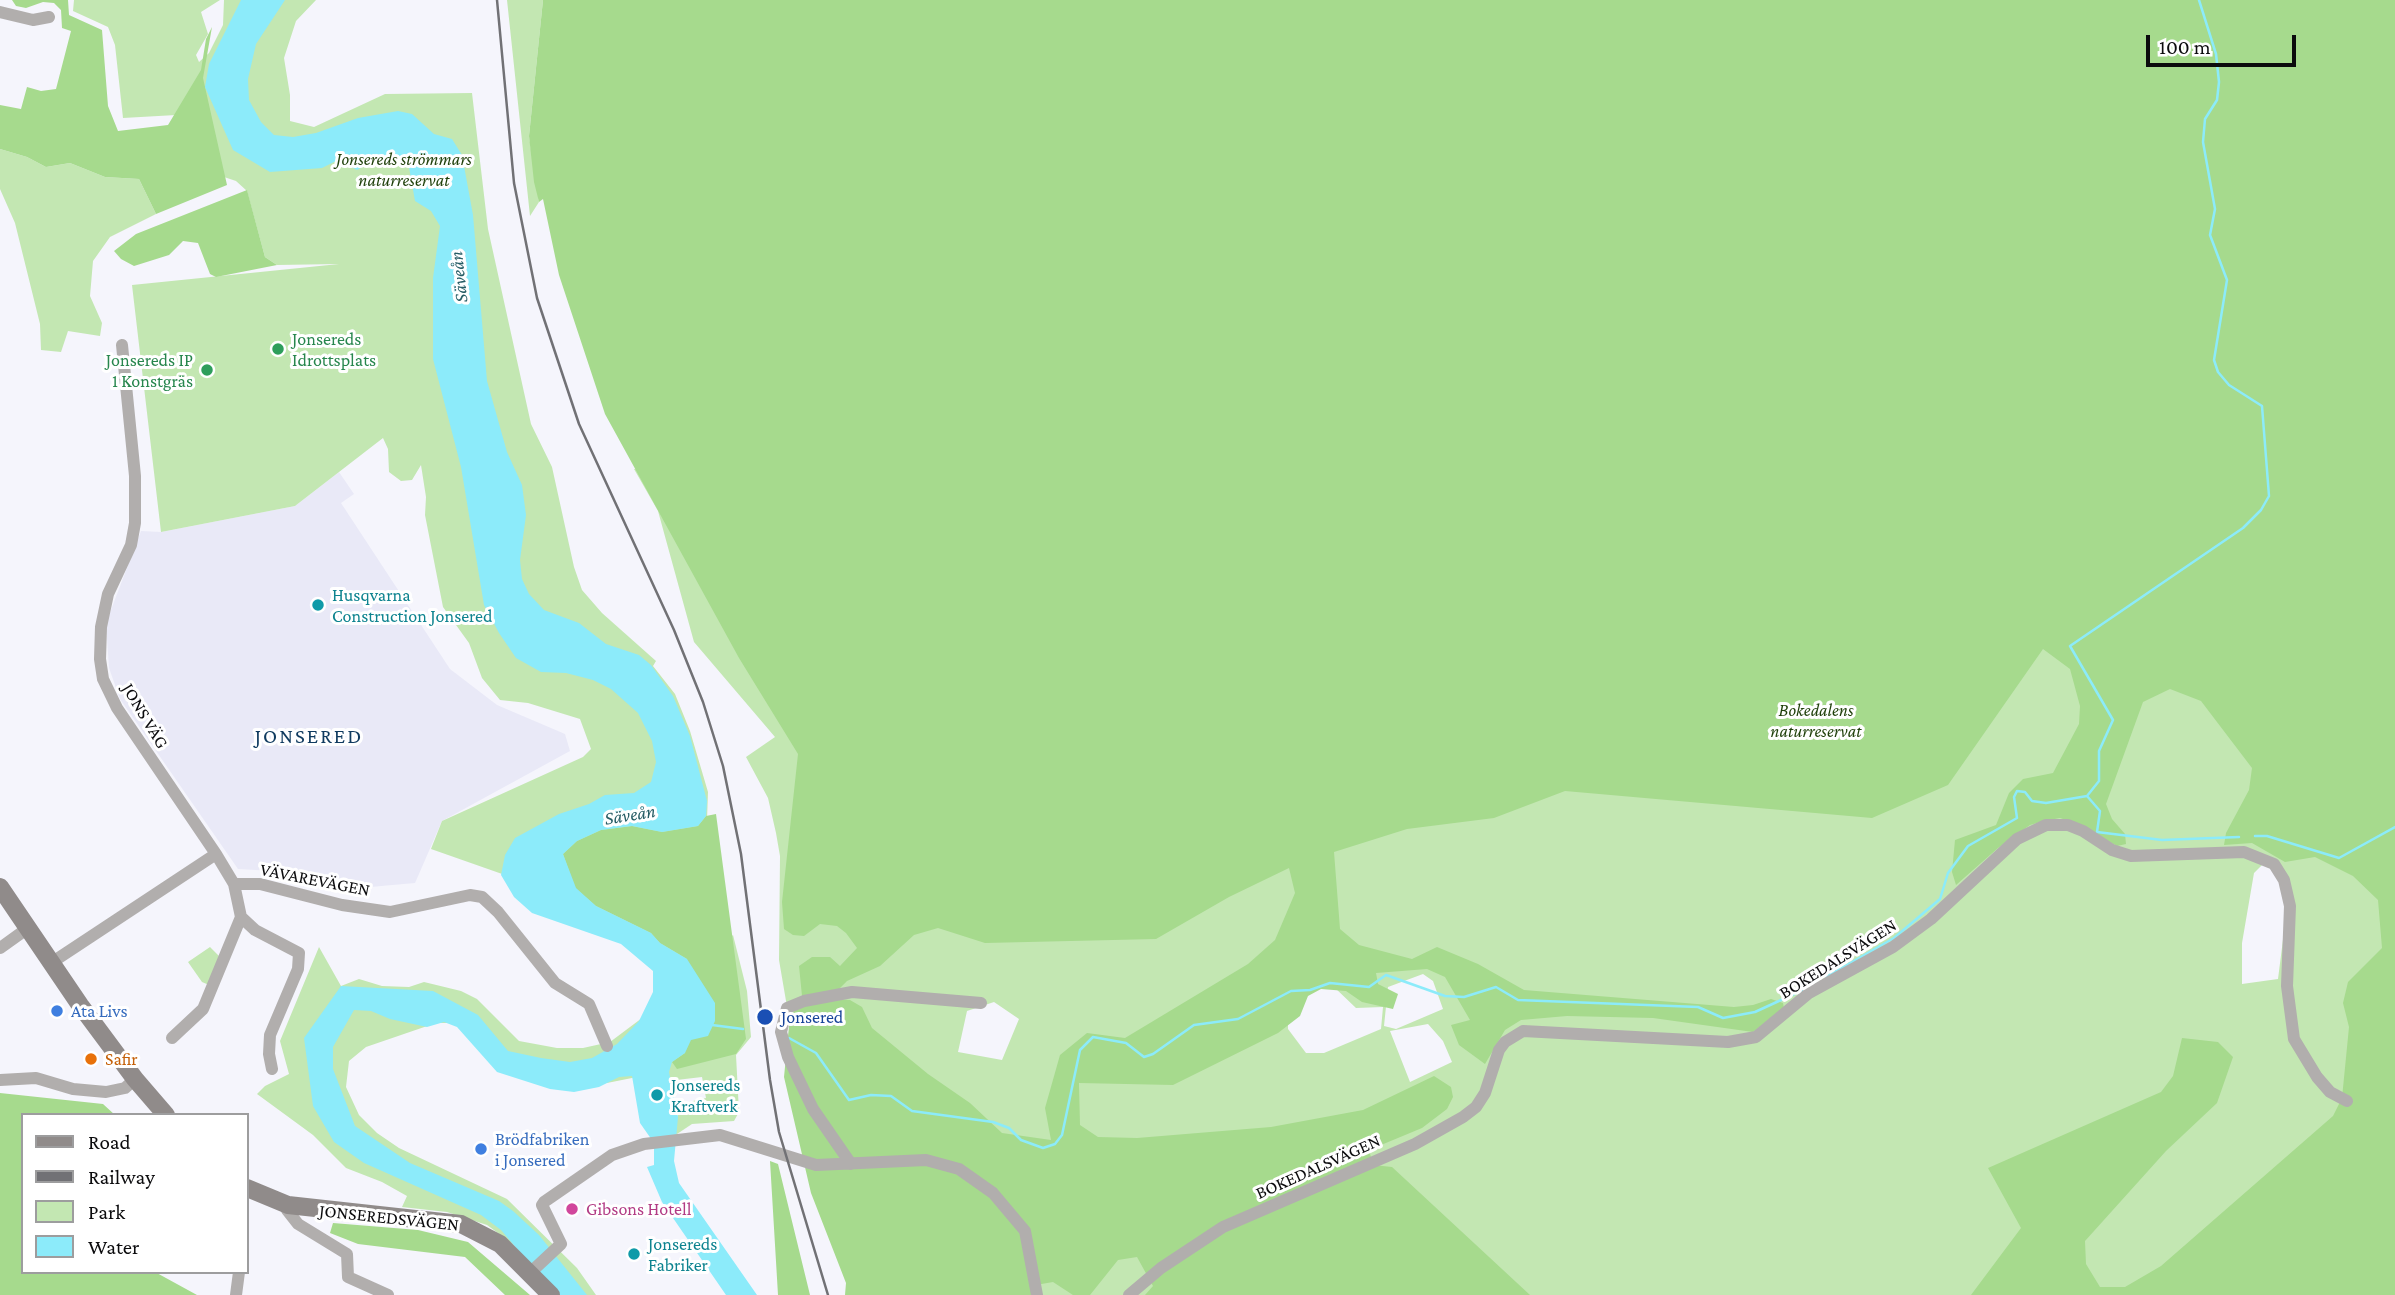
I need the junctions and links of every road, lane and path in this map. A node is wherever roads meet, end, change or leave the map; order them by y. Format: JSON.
{"nodes":[{"id":1,"x":0,"y":12,"type":"edge"},
{"id":2,"x":49,"y":17,"type":"dead end"},
{"id":3,"x":122,"y":345,"type":"dead end"},
{"id":4,"x":216,"y":853,"type":"junction"},
{"id":5,"x":234,"y":884,"type":"junction"},
{"id":6,"x":0,"y":887,"type":"edge"},
{"id":7,"x":241,"y":917,"type":"junction"},
{"id":8,"x":28,"y":928,"type":"junction"},
{"id":9,"x":0,"y":948,"type":"edge"},
{"id":10,"x":51,"y":963,"type":"junction"},
{"id":11,"x":981,"y":1003,"type":"dead end"},
{"id":12,"x":172,"y":1038,"type":"dead end"},
{"id":13,"x":607,"y":1046,"type":"dead end"},
{"id":14,"x":272,"y":1069,"type":"dead end"},
{"id":15,"x":0,"y":1080,"type":"edge"},
{"id":16,"x":135,"y":1080,"type":"junction"},
{"id":17,"x":2347,"y":1101,"type":"dead end"},
{"id":18,"x":164,"y":1113,"type":"edge"},
{"id":19,"x":852,"y":1164,"type":"junction"},
{"id":20,"x":248,"y":1188,"type":"edge"},
{"id":21,"x":288,"y":1205,"type":"junction"},
{"id":22,"x":532,"y":1271,"type":"junction"},
{"id":23,"x":239,"y":1274,"type":"edge"},
{"id":24,"x":236,"y":1295,"type":"edge"},
{"id":25,"x":387,"y":1295,"type":"edge"},
{"id":26,"x":551,"y":1295,"type":"edge"},
{"id":27,"x":1037,"y":1295,"type":"edge"},
{"id":28,"x":1129,"y":1295,"type":"edge"}],
"edges":[{"from":1,"to":2,"type":"street"},
{"from":3,"to":4,"type":"street","name":"JONS VÄG"},
{"from":4,"to":5,"type":"street","name":"VÄVAREVÄGEN"},
{"from":4,"to":10,"type":"street"},
{"from":5,"to":7,"type":"street","name":"VÄVAREVÄGEN"},
{"from":5,"to":13,"type":"street","name":"VÄVAREVÄGEN"},
{"from":6,"to":8,"type":"street"},
{"from":7,"to":12,"type":"street"},
{"from":7,"to":14,"type":"street"},
{"from":8,"to":9,"type":"street"},
{"from":8,"to":10,"type":"street"},
{"from":10,"to":16,"type":"street"},
{"from":11,"to":19,"type":"street"},
{"from":15,"to":16,"type":"street"},
{"from":16,"to":18,"type":"street"},
{"from":17,"to":28,"type":"street","name":"BOKEDALSVÄGEN"},
{"from":19,"to":22,"type":"street"},
{"from":19,"to":27,"type":"street"},
{"from":20,"to":21,"type":"street","name":"JONSEREDSVÄGEN"},
{"from":21,"to":22,"type":"street","name":"JONSEREDSVÄGEN"},
{"from":21,"to":25,"type":"street"},
{"from":22,"to":26,"type":"street","name":"JONSEREDSVÄGEN"},
{"from":23,"to":24,"type":"street"}]}
